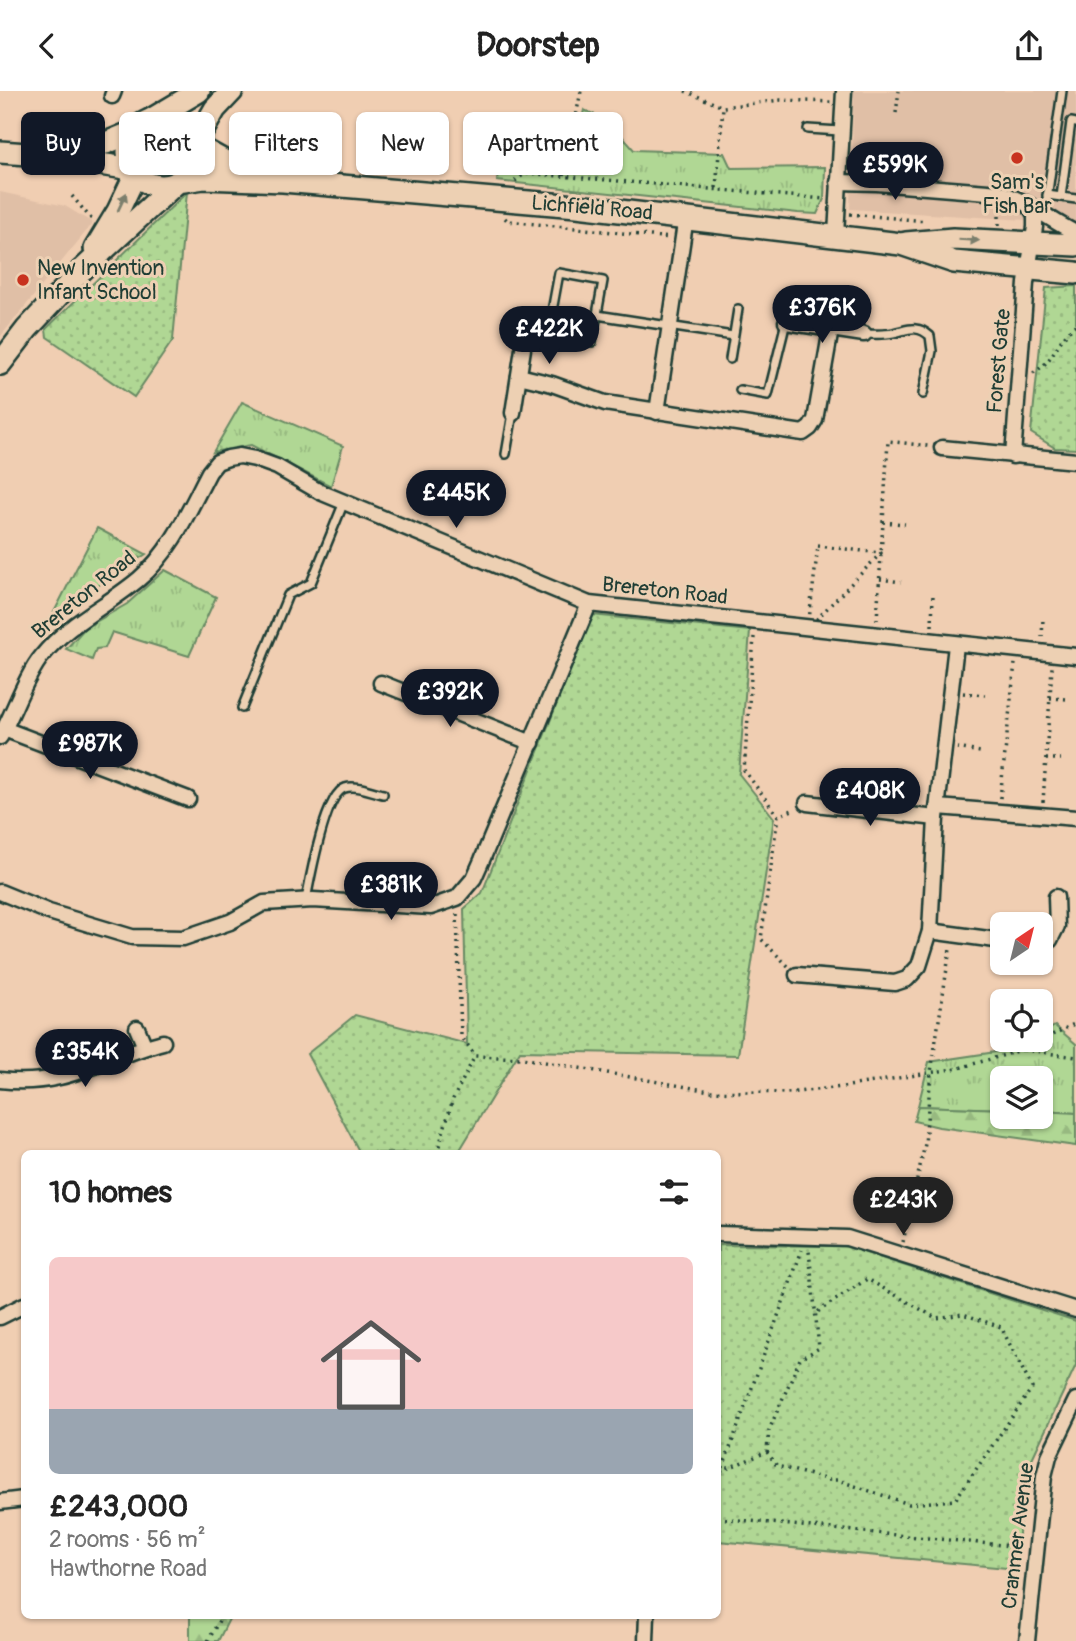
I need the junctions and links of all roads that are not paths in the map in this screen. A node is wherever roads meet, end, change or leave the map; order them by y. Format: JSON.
{"nodes":[{"id":1,"x":199,"y":91,"type":"edge"},
{"id":2,"x":232,"y":91,"type":"edge"},
{"id":3,"x":1062,"y":91,"type":"edge"},
{"id":4,"x":844,"y":97,"type":"edge"},
{"id":5,"x":164,"y":112,"type":"edge"},
{"id":6,"x":213,"y":112,"type":"edge"},
{"id":7,"x":1076,"y":123,"type":"edge"},
{"id":8,"x":808,"y":129,"type":"dead end"},
{"id":9,"x":840,"y":131,"type":"junction"},
{"id":10,"x":0,"y":152,"type":"edge"},
{"id":11,"x":21,"y":154,"type":"edge"},
{"id":12,"x":215,"y":156,"type":"edge"},
{"id":13,"x":132,"y":175,"type":"edge"},
{"id":14,"x":138,"y":175,"type":"edge"},
{"id":15,"x":185,"y":175,"type":"edge"},
{"id":16,"x":283,"y":181,"type":"junction"},
{"id":17,"x":176,"y":183,"type":"junction"},
{"id":18,"x":838,"y":183,"type":"junction"},
{"id":19,"x":1047,"y":195,"type":"junction"},
{"id":20,"x":1061,"y":197,"type":"junction"},
{"id":21,"x":1076,"y":199,"type":"edge"},
{"id":22,"x":1029,"y":205,"type":"junction"},
{"id":23,"x":1045,"y":213,"type":"junction"},
{"id":24,"x":686,"y":217,"type":"junction"},
{"id":25,"x":1076,"y":233,"type":"edge"},
{"id":26,"x":836,"y":235,"type":"junction"},
{"id":27,"x":901,"y":244,"type":"junction"},
{"id":28,"x":1032,"y":244,"type":"junction"},
{"id":29,"x":1076,"y":244,"type":"edge"},
{"id":30,"x":1028,"y":269,"type":"junction"},
{"id":31,"x":80,"y":271,"type":"junction"},
{"id":32,"x":1076,"y":273,"type":"edge"},
{"id":33,"x":738,"y":309,"type":"dead end"},
{"id":34,"x":597,"y":315,"type":"junction"},
{"id":35,"x":786,"y":321,"type":"joint"},
{"id":36,"x":550,"y":322,"type":"dead end"},
{"id":37,"x":669,"y":326,"type":"junction"},
{"id":38,"x":831,"y":329,"type":"junction"},
{"id":39,"x":864,"y":334,"type":"joint"},
{"id":40,"x":733,"y":336,"type":"junction"},
{"id":41,"x":592,"y":342,"type":"dead end"},
{"id":42,"x":523,"y":349,"type":"dead end"},
{"id":43,"x":730,"y":359,"type":"dead end"},
{"id":44,"x":0,"y":364,"type":"edge"},
{"id":45,"x":519,"y":376,"type":"junction"},
{"id":46,"x":740,"y":390,"type":"dead end"},
{"id":47,"x":923,"y":394,"type":"dead end"},
{"id":48,"x":513,"y":412,"type":"joint"},
{"id":49,"x":657,"y":412,"type":"junction"},
{"id":50,"x":943,"y":448,"type":"road end"},
{"id":51,"x":506,"y":454,"type":"dead end"},
{"id":52,"x":1013,"y":456,"type":"junction"},
{"id":53,"x":1076,"y":461,"type":"edge"},
{"id":54,"x":344,"y":502,"type":"junction"},
{"id":55,"x":589,"y":604,"type":"junction"},
{"id":56,"x":956,"y":645,"type":"junction"},
{"id":57,"x":1076,"y":656,"type":"edge"},
{"id":58,"x":381,"y":683,"type":"dead end"},
{"id":59,"x":242,"y":708,"type":"dead end"},
{"id":60,"x":2,"y":733,"type":"edge"},
{"id":61,"x":532,"y":743,"type":"junction"},
{"id":62,"x":383,"y":794,"type":"dead end"},
{"id":63,"x":188,"y":800,"type":"dead end"},
{"id":64,"x":807,"y":803,"type":"road end"},
{"id":65,"x":937,"y":812,"type":"junction"},
{"id":66,"x":1076,"y":818,"type":"edge"},
{"id":67,"x":0,"y":892,"type":"edge"},
{"id":68,"x":1056,"y":897,"type":"dead end"},
{"id":69,"x":306,"y":901,"type":"junction"},
{"id":70,"x":930,"y":931,"type":"junction"},
{"id":71,"x":1054,"y":932,"type":"edge"},
{"id":72,"x":990,"y":939,"type":"edge"},
{"id":73,"x":797,"y":975,"type":"road end"},
{"id":74,"x":137,"y":1028,"type":"dead end"},
{"id":75,"x":163,"y":1042,"type":"dead end"},
{"id":76,"x":145,"y":1047,"type":"junction"},
{"id":77,"x":0,"y":1080,"type":"edge"},
{"id":78,"x":721,"y":1234,"type":"edge"},
{"id":79,"x":21,"y":1306,"type":"edge"},
{"id":80,"x":1076,"y":1310,"type":"edge"},
{"id":81,"x":0,"y":1317,"type":"edge"},
{"id":82,"x":1076,"y":1400,"type":"edge"},
{"id":83,"x":21,"y":1499,"type":"edge"},
{"id":84,"x":0,"y":1502,"type":"edge"},
{"id":85,"x":647,"y":1619,"type":"edge"},
{"id":86,"x":646,"y":1641,"type":"edge"},
{"id":87,"x":1027,"y":1641,"type":"edge"}],
"edges":[{"from":1,"to":5,"type":"main road"},
{"from":2,"to":6,"type":"main road"},
{"from":3,"to":19,"type":"lane"},
{"from":4,"to":9,"type":"street"},
{"from":7,"to":20,"type":"lane"},
{"from":8,"to":9,"type":"lane"},
{"from":9,"to":18,"type":"street"},
{"from":10,"to":11,"type":"main road"},
{"from":12,"to":16,"type":"main road","name":"Lichfield Road"},
{"from":31,"to":13,"type":"main road","one_way":true},
{"from":14,"to":17,"type":"main road"},
{"from":15,"to":17,"type":"main road"},
{"from":16,"to":17,"type":"main road","name":"Lichfield Road"},
{"from":16,"to":24,"type":"main road","name":"Lichfield Road"},
{"from":17,"to":31,"type":"main road"},
{"from":18,"to":22,"type":"street"},
{"from":18,"to":26,"type":"street"},
{"from":19,"to":20,"type":"lane"},
{"from":19,"to":23,"type":"lane"},
{"from":20,"to":21,"type":"lane"},
{"from":22,"to":23,"type":"street"},
{"from":22,"to":28,"type":"street","name":"Forest Gate"},
{"from":23,"to":25,"type":"street"},
{"from":24,"to":26,"type":"main road","name":"Lichfield Road"},
{"from":24,"to":37,"type":"street"},
{"from":26,"to":27,"type":"main road","name":"Lichfield Road"},
{"from":27,"to":28,"type":"main road","name":"Lichfield Road","one_way":true},
{"from":27,"to":30,"type":"main road","name":"Lichfield Road"},
{"from":28,"to":29,"type":"main road","name":"Lichfield Road"},
{"from":28,"to":30,"type":"street","name":"Forest Gate"},
{"from":30,"to":32,"type":"main road","name":"Lichfield Road"},
{"from":30,"to":52,"type":"street","name":"Forest Gate"},
{"from":31,"to":44,"type":"main road"},
{"from":33,"to":40,"type":"lane"},
{"from":34,"to":36,"type":"lane"},
{"from":34,"to":37,"type":"lane"},
{"from":34,"to":41,"type":"lane"},
{"from":35,"to":38,"type":"street"},
{"from":35,"to":46,"type":"lane"},
{"from":37,"to":40,"type":"lane"},
{"from":37,"to":49,"type":"street"},
{"from":38,"to":39,"type":"street"},
{"from":38,"to":49,"type":"street"},
{"from":39,"to":47,"type":"lane"},
{"from":40,"to":43,"type":"lane"},
{"from":42,"to":45,"type":"street"},
{"from":45,"to":48,"type":"street"},
{"from":45,"to":49,"type":"street"},
{"from":48,"to":51,"type":"lane"},
{"from":50,"to":52,"type":"street"},
{"from":52,"to":53,"type":"street"},
{"from":54,"to":55,"type":"street","name":"Brereton Road"},
{"from":54,"to":59,"type":"lane"},
{"from":54,"to":60,"type":"street","name":"Brereton Road"},
{"from":55,"to":56,"type":"street","name":"Brereton Road"},
{"from":55,"to":61,"type":"street"},
{"from":56,"to":57,"type":"street","name":"Brereton Road"},
{"from":56,"to":65,"type":"street"},
{"from":58,"to":61,"type":"street"},
{"from":60,"to":63,"type":"street"},
{"from":61,"to":69,"type":"street"},
{"from":62,"to":69,"type":"lane"},
{"from":64,"to":65,"type":"street"},
{"from":65,"to":66,"type":"street"},
{"from":65,"to":70,"type":"street"},
{"from":67,"to":69,"type":"street"},
{"from":68,"to":71,"type":"street"},
{"from":70,"to":72,"type":"street"},
{"from":70,"to":73,"type":"street"},
{"from":74,"to":76,"type":"street"},
{"from":75,"to":76,"type":"street"},
{"from":76,"to":77,"type":"street"},
{"from":78,"to":80,"type":"street"},
{"from":79,"to":81,"type":"street"},
{"from":82,"to":87,"type":"street","name":"Cranmer Avenue"},
{"from":83,"to":84,"type":"street"},
{"from":85,"to":86,"type":"street"}]}
